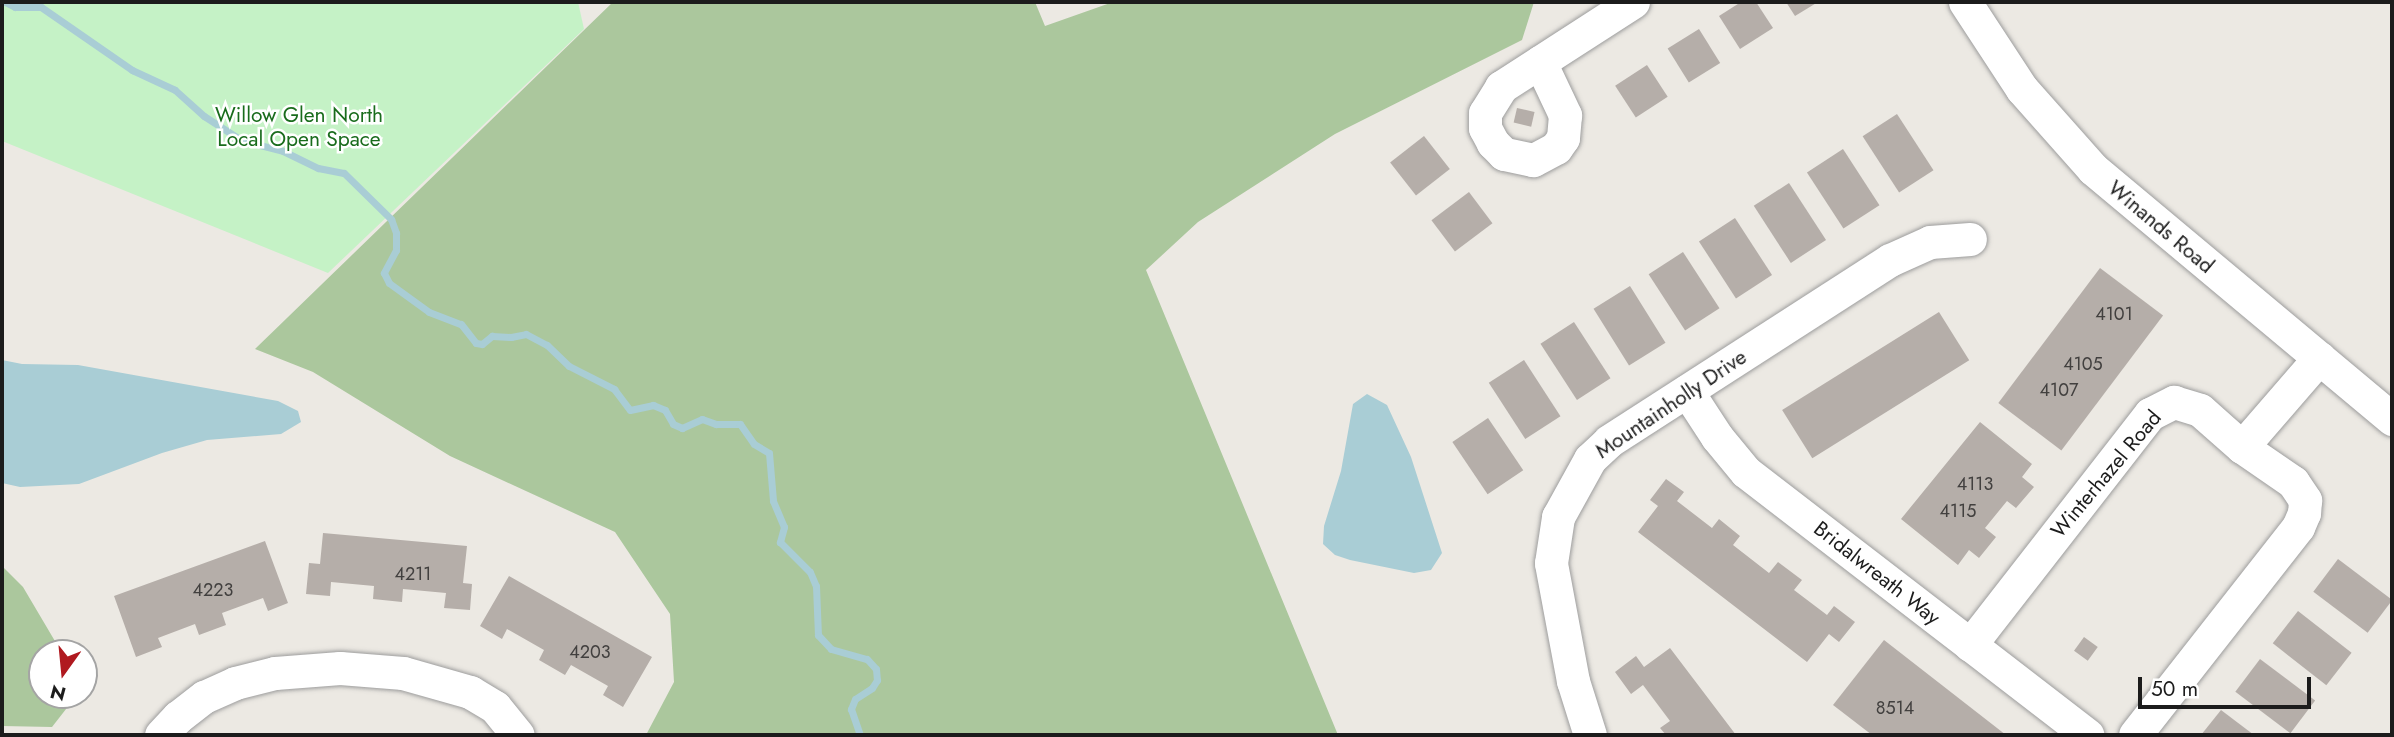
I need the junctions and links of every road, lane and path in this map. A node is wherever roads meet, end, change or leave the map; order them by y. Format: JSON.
{"nodes":[{"id":1,"x":1633,"y":2,"type":"edge"},
{"id":2,"x":1965,"y":2,"type":"edge"},
{"id":3,"x":1540,"y":62,"type":"dead end"},
{"id":4,"x":1970,"y":239,"type":"dead end"},
{"id":5,"x":2319,"y":358,"type":"junction"},
{"id":6,"x":1687,"y":391,"type":"junction"},
{"id":7,"x":2392,"y":419,"type":"edge"},
{"id":8,"x":2242,"y":447,"type":"junction"},
{"id":9,"x":1970,"y":645,"type":"junction"},
{"id":10,"x":161,"y":735,"type":"edge"},
{"id":11,"x":518,"y":735,"type":"edge"},
{"id":12,"x":1590,"y":735,"type":"edge"},
{"id":13,"x":2087,"y":735,"type":"edge"},
{"id":14,"x":2135,"y":735,"type":"edge"}],
"edges":[{"from":1,"to":3,"type":"street"},
{"from":2,"to":5,"type":"street","name":"Winands Road"},
{"from":4,"to":6,"type":"street","name":"Mountainholly Drive"},
{"from":5,"to":7,"type":"street","name":"Winands Road"},
{"from":5,"to":8,"type":"street"},
{"from":6,"to":9,"type":"street","name":"Bridalwreath Way"},
{"from":6,"to":12,"type":"street","name":"Mountainholly Drive"},
{"from":8,"to":9,"type":"street","name":"Winterhazel Road"},
{"from":8,"to":14,"type":"street"},
{"from":9,"to":13,"type":"street","name":"Bridalwreath Way"},
{"from":10,"to":11,"type":"street"}]}
